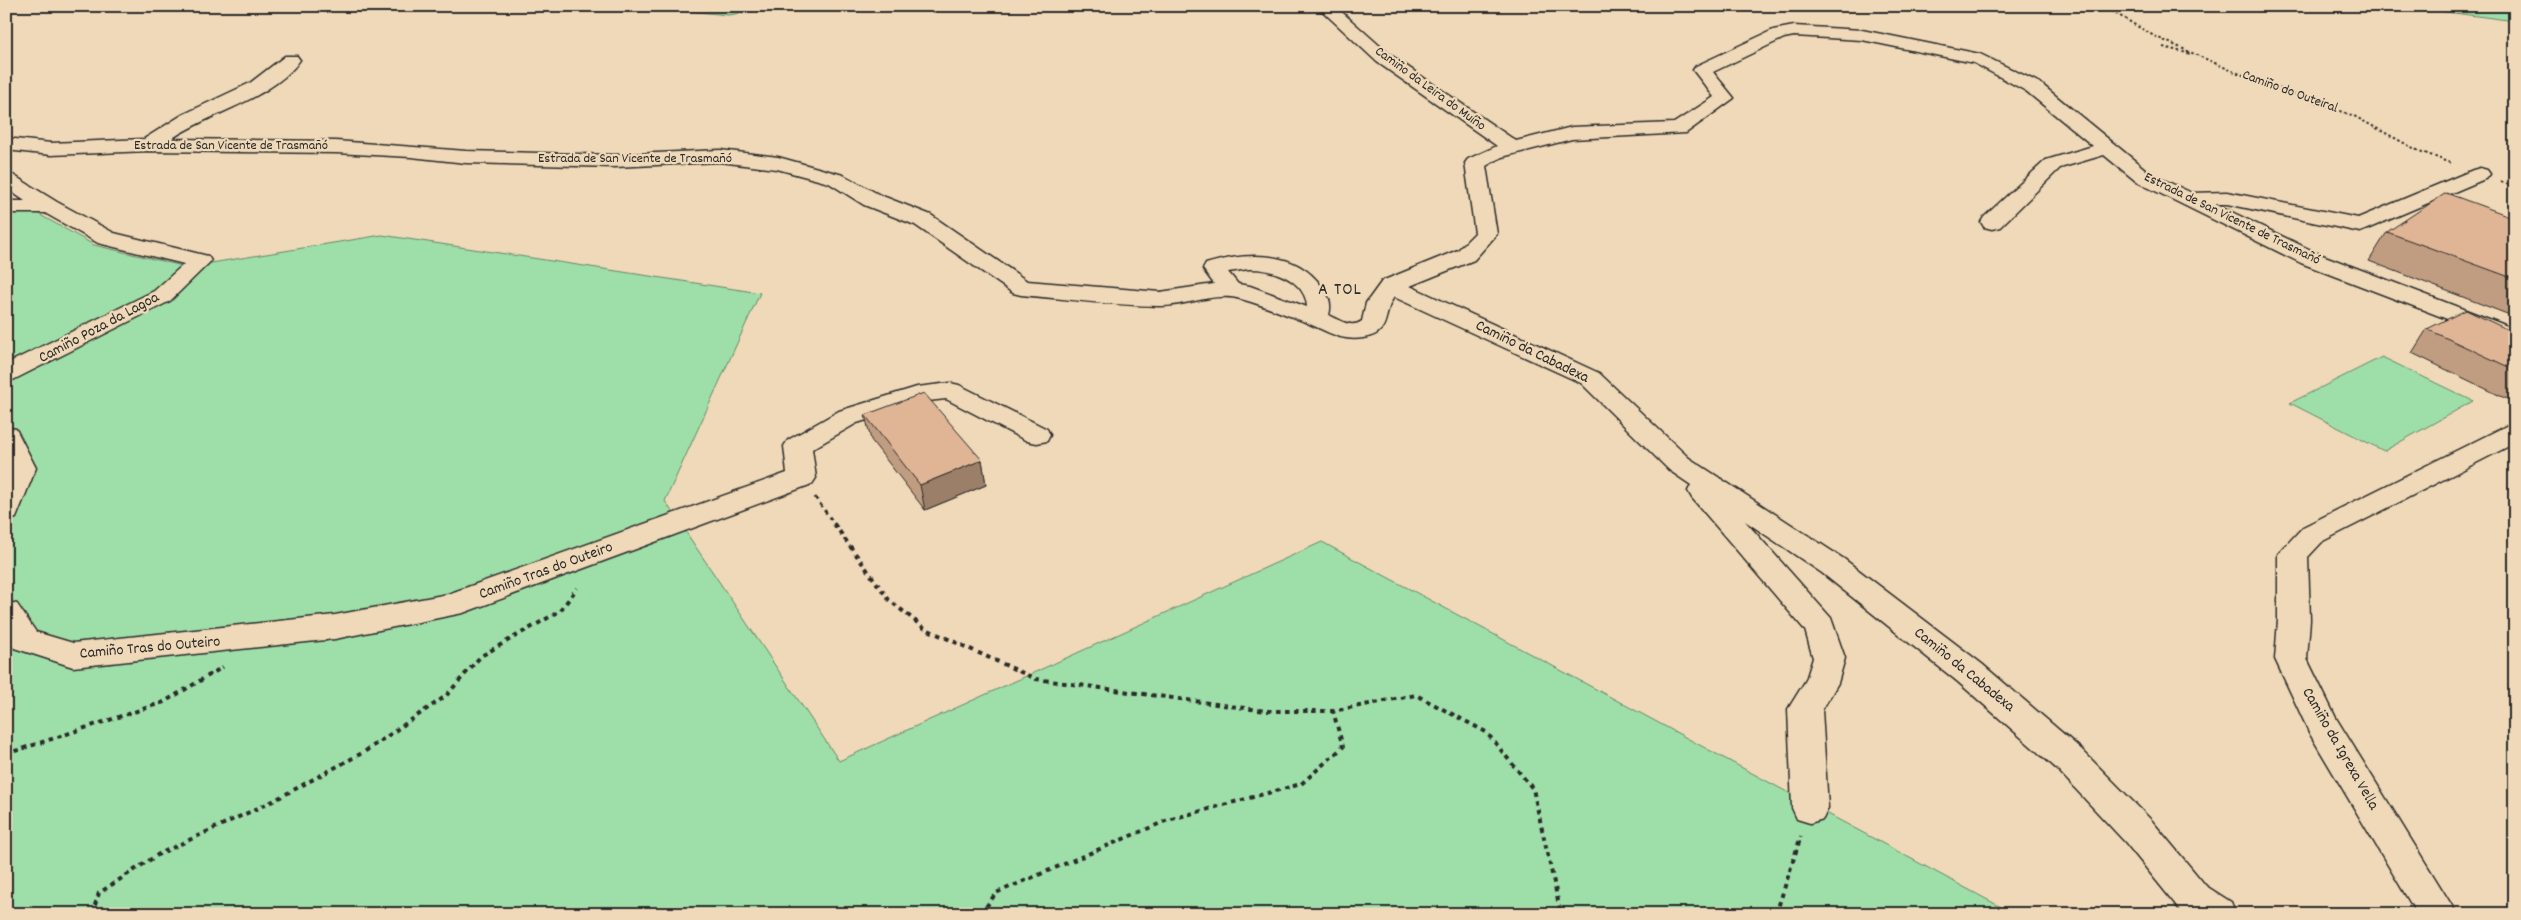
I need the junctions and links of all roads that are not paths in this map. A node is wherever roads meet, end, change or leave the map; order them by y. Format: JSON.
{"nodes":[{"id":1,"x":1326,"y":6,"type":"edge"},
{"id":2,"x":291,"y":60,"type":"dead end"},
{"id":3,"x":6,"y":144,"type":"edge"},
{"id":4,"x":148,"y":145,"type":"junction"},
{"id":5,"x":1514,"y":148,"type":"junction"},
{"id":6,"x":2108,"y":148,"type":"junction"},
{"id":7,"x":2480,"y":174,"type":"road end"},
{"id":8,"x":6,"y":179,"type":"edge"},
{"id":9,"x":2186,"y":198,"type":"junction"},
{"id":10,"x":6,"y":207,"type":"edge"},
{"id":11,"x":49,"y":207,"type":"junction"},
{"id":12,"x":1992,"y":222,"type":"dead end"},
{"id":13,"x":1390,"y":286,"type":"junction"},
{"id":14,"x":1231,"y":291,"type":"junction"},
{"id":15,"x":1316,"y":318,"type":"junction"},
{"id":16,"x":2515,"y":338,"type":"edge"},
{"id":17,"x":6,"y":374,"type":"edge"},
{"id":18,"x":2515,"y":432,"type":"edge"},
{"id":19,"x":6,"y":435,"type":"edge"},
{"id":20,"x":1036,"y":436,"type":"dead end"},
{"id":21,"x":1679,"y":464,"type":"junction"},
{"id":22,"x":6,"y":511,"type":"edge"},
{"id":23,"x":6,"y":612,"type":"edge"},
{"id":24,"x":1810,"y":808,"type":"road end"},
{"id":25,"x":2217,"y":914,"type":"edge"},
{"id":26,"x":2438,"y":914,"type":"edge"}],
"edges":[{"from":1,"to":5,"type":"street","name":"Camiño da Leira do Muíño"},
{"from":2,"to":4,"type":"street"},
{"from":3,"to":4,"type":"street","name":"Estrada de San Vicente de Trasmañó"},
{"from":4,"to":14,"type":"street","name":"Estrada de San Vicente de Trasmañó"},
{"from":5,"to":6,"type":"street","name":"Estrada de San Vicente de Trasmañó"},
{"from":5,"to":13,"type":"street","name":"Estrada de San Vicente de Trasmañó"},
{"from":6,"to":9,"type":"street","name":"Estrada de San Vicente de Trasmañó"},
{"from":6,"to":12,"type":"street"},
{"from":7,"to":9,"type":"street"},
{"from":8,"to":11,"type":"street","name":"Camiño Poza da Lagoa"},
{"from":9,"to":16,"type":"street","name":"Estrada de San Vicente de Trasmañó"},
{"from":10,"to":11,"type":"street","name":"Camiño Poza da Lagoa"},
{"from":11,"to":17,"type":"street","name":"Camiño Poza da Lagoa"},
{"from":13,"to":15,"type":"street","name":"Estrada de San Vicente de Trasmañó"},
{"from":13,"to":21,"type":"street","name":"Camiño da Cabadexa"},
{"from":14,"to":15,"type":"street","name":"Estrada de San Vicente de Trasmañó"},
{"from":14,"to":15,"type":"street"},
{"from":18,"to":26,"type":"street","name":"Camiño da Igrexa Vella"},
{"from":19,"to":22,"type":"street"},
{"from":20,"to":23,"type":"street","name":"Camiño Tras do Outeiro"},
{"from":21,"to":24,"type":"street","name":"Camiño da Cabadexa"},
{"from":21,"to":25,"type":"street","name":"Camiño da Cabadexa"}]}
